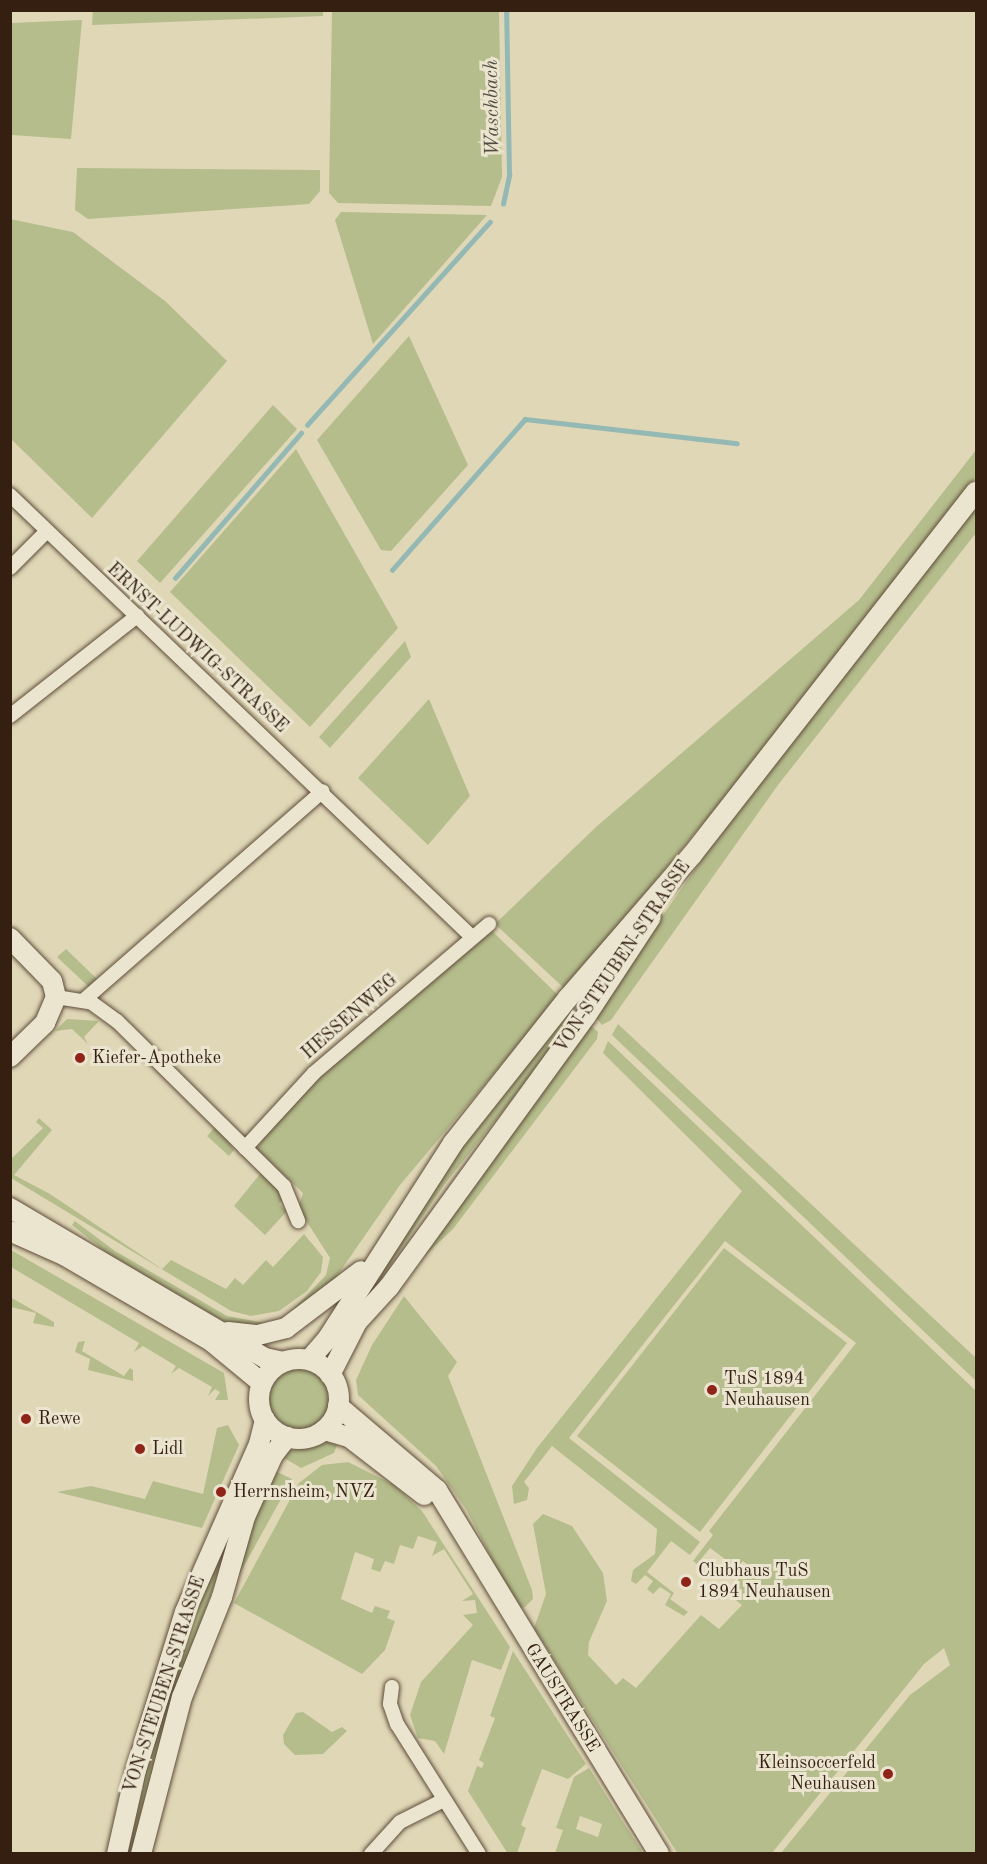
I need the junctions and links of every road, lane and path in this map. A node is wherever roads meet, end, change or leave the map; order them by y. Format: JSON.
{"nodes":[{"id":1,"x":976,"y":492,"type":"edge"},
{"id":2,"x":10,"y":495,"type":"edge"},
{"id":3,"x":47,"y":531,"type":"junction"},
{"id":4,"x":10,"y":568,"type":"edge"},
{"id":5,"x":137,"y":616,"type":"junction"},
{"id":6,"x":10,"y":716,"type":"edge"},
{"id":7,"x":323,"y":791,"type":"junction"},
{"id":8,"x":692,"y":855,"type":"junction"},
{"id":9,"x":489,"y":924,"type":"dead end"},
{"id":10,"x":472,"y":937,"type":"junction"},
{"id":11,"x":10,"y":938,"type":"edge"},
{"id":12,"x":56,"y":997,"type":"junction"},
{"id":13,"x":84,"y":1000,"type":"junction"},
{"id":14,"x":10,"y":1057,"type":"edge"},
{"id":15,"x":245,"y":1148,"type":"junction"},
{"id":16,"x":10,"y":1208,"type":"edge"},
{"id":17,"x":298,"y":1221,"type":"dead end"},
{"id":18,"x":10,"y":1231,"type":"edge"},
{"id":19,"x":386,"y":1245,"type":"junction"},
{"id":20,"x":224,"y":1330,"type":"junction"},
{"id":21,"x":309,"y":1360,"type":"junction"},
{"id":22,"x":284,"y":1362,"type":"junction"},
{"id":23,"x":330,"y":1375,"type":"junction"},
{"id":24,"x":262,"y":1383,"type":"junction"},
{"id":25,"x":338,"y":1406,"type":"junction"},
{"id":26,"x":265,"y":1420,"type":"junction"},
{"id":27,"x":324,"y":1430,"type":"junction"},
{"id":28,"x":287,"y":1437,"type":"junction"},
{"id":29,"x":465,"y":1542,"type":"junction"},
{"id":30,"x":392,"y":1687,"type":"dead end"},
{"id":31,"x":444,"y":1800,"type":"junction"},
{"id":32,"x":117,"y":1854,"type":"edge"},
{"id":33,"x":141,"y":1854,"type":"edge"},
{"id":34,"x":371,"y":1854,"type":"edge"},
{"id":35,"x":479,"y":1854,"type":"edge"},
{"id":36,"x":660,"y":1854,"type":"edge"}],
"edges":[{"from":1,"to":8,"type":"street"},
{"from":2,"to":3,"type":"street","name":"ERNST-LUDWIG-STRASSE"},
{"from":3,"to":4,"type":"street"},
{"from":3,"to":5,"type":"street","name":"ERNST-LUDWIG-STRASSE"},
{"from":5,"to":6,"type":"street"},
{"from":5,"to":7,"type":"street","name":"ERNST-LUDWIG-STRASSE"},
{"from":7,"to":10,"type":"street","name":"ERNST-LUDWIG-STRASSE"},
{"from":7,"to":13,"type":"street"},
{"from":8,"to":19,"type":"street","name":"VON-STEUBEN-STRASSE"},
{"from":8,"to":23,"type":"street","name":"VON-STEUBEN-STRASSE"},
{"from":9,"to":10,"type":"street","name":"HESSENWEG"},
{"from":10,"to":15,"type":"street","name":"HESSENWEG"},
{"from":11,"to":12,"type":"street"},
{"from":12,"to":13,"type":"street"},
{"from":12,"to":14,"type":"street"},
{"from":13,"to":15,"type":"street"},
{"from":15,"to":17,"type":"street"},
{"from":16,"to":20,"type":"street"},
{"from":18,"to":24,"type":"street"},
{"from":19,"to":20,"type":"street","name":"VON-STEUBEN-STRASSE"},
{"from":19,"to":21,"type":"street","name":"VON-STEUBEN-STRASSE"},
{"from":20,"to":22,"type":"street"},
{"from":21,"to":22,"type":"street"},
{"from":21,"to":23,"type":"street"},
{"from":22,"to":24,"type":"street"},
{"from":23,"to":25,"type":"street"},
{"from":24,"to":26,"type":"street","name":"VON-STEUBEN-STRASSE"},
{"from":25,"to":27,"type":"street"},
{"from":25,"to":29,"type":"street","name":"GAUSTRASSE"},
{"from":26,"to":28,"type":"street"},
{"from":26,"to":32,"type":"street","name":"VON-STEUBEN-STRASSE"},
{"from":27,"to":28,"type":"street"},
{"from":27,"to":29,"type":"street","name":"GAUSTRASSE"},
{"from":28,"to":33,"type":"street","name":"VON-STEUBEN-STRASSE"},
{"from":29,"to":36,"type":"street","name":"GAUSTRASSE"},
{"from":30,"to":31,"type":"street"},
{"from":31,"to":34,"type":"street"},
{"from":31,"to":35,"type":"street"}]}
